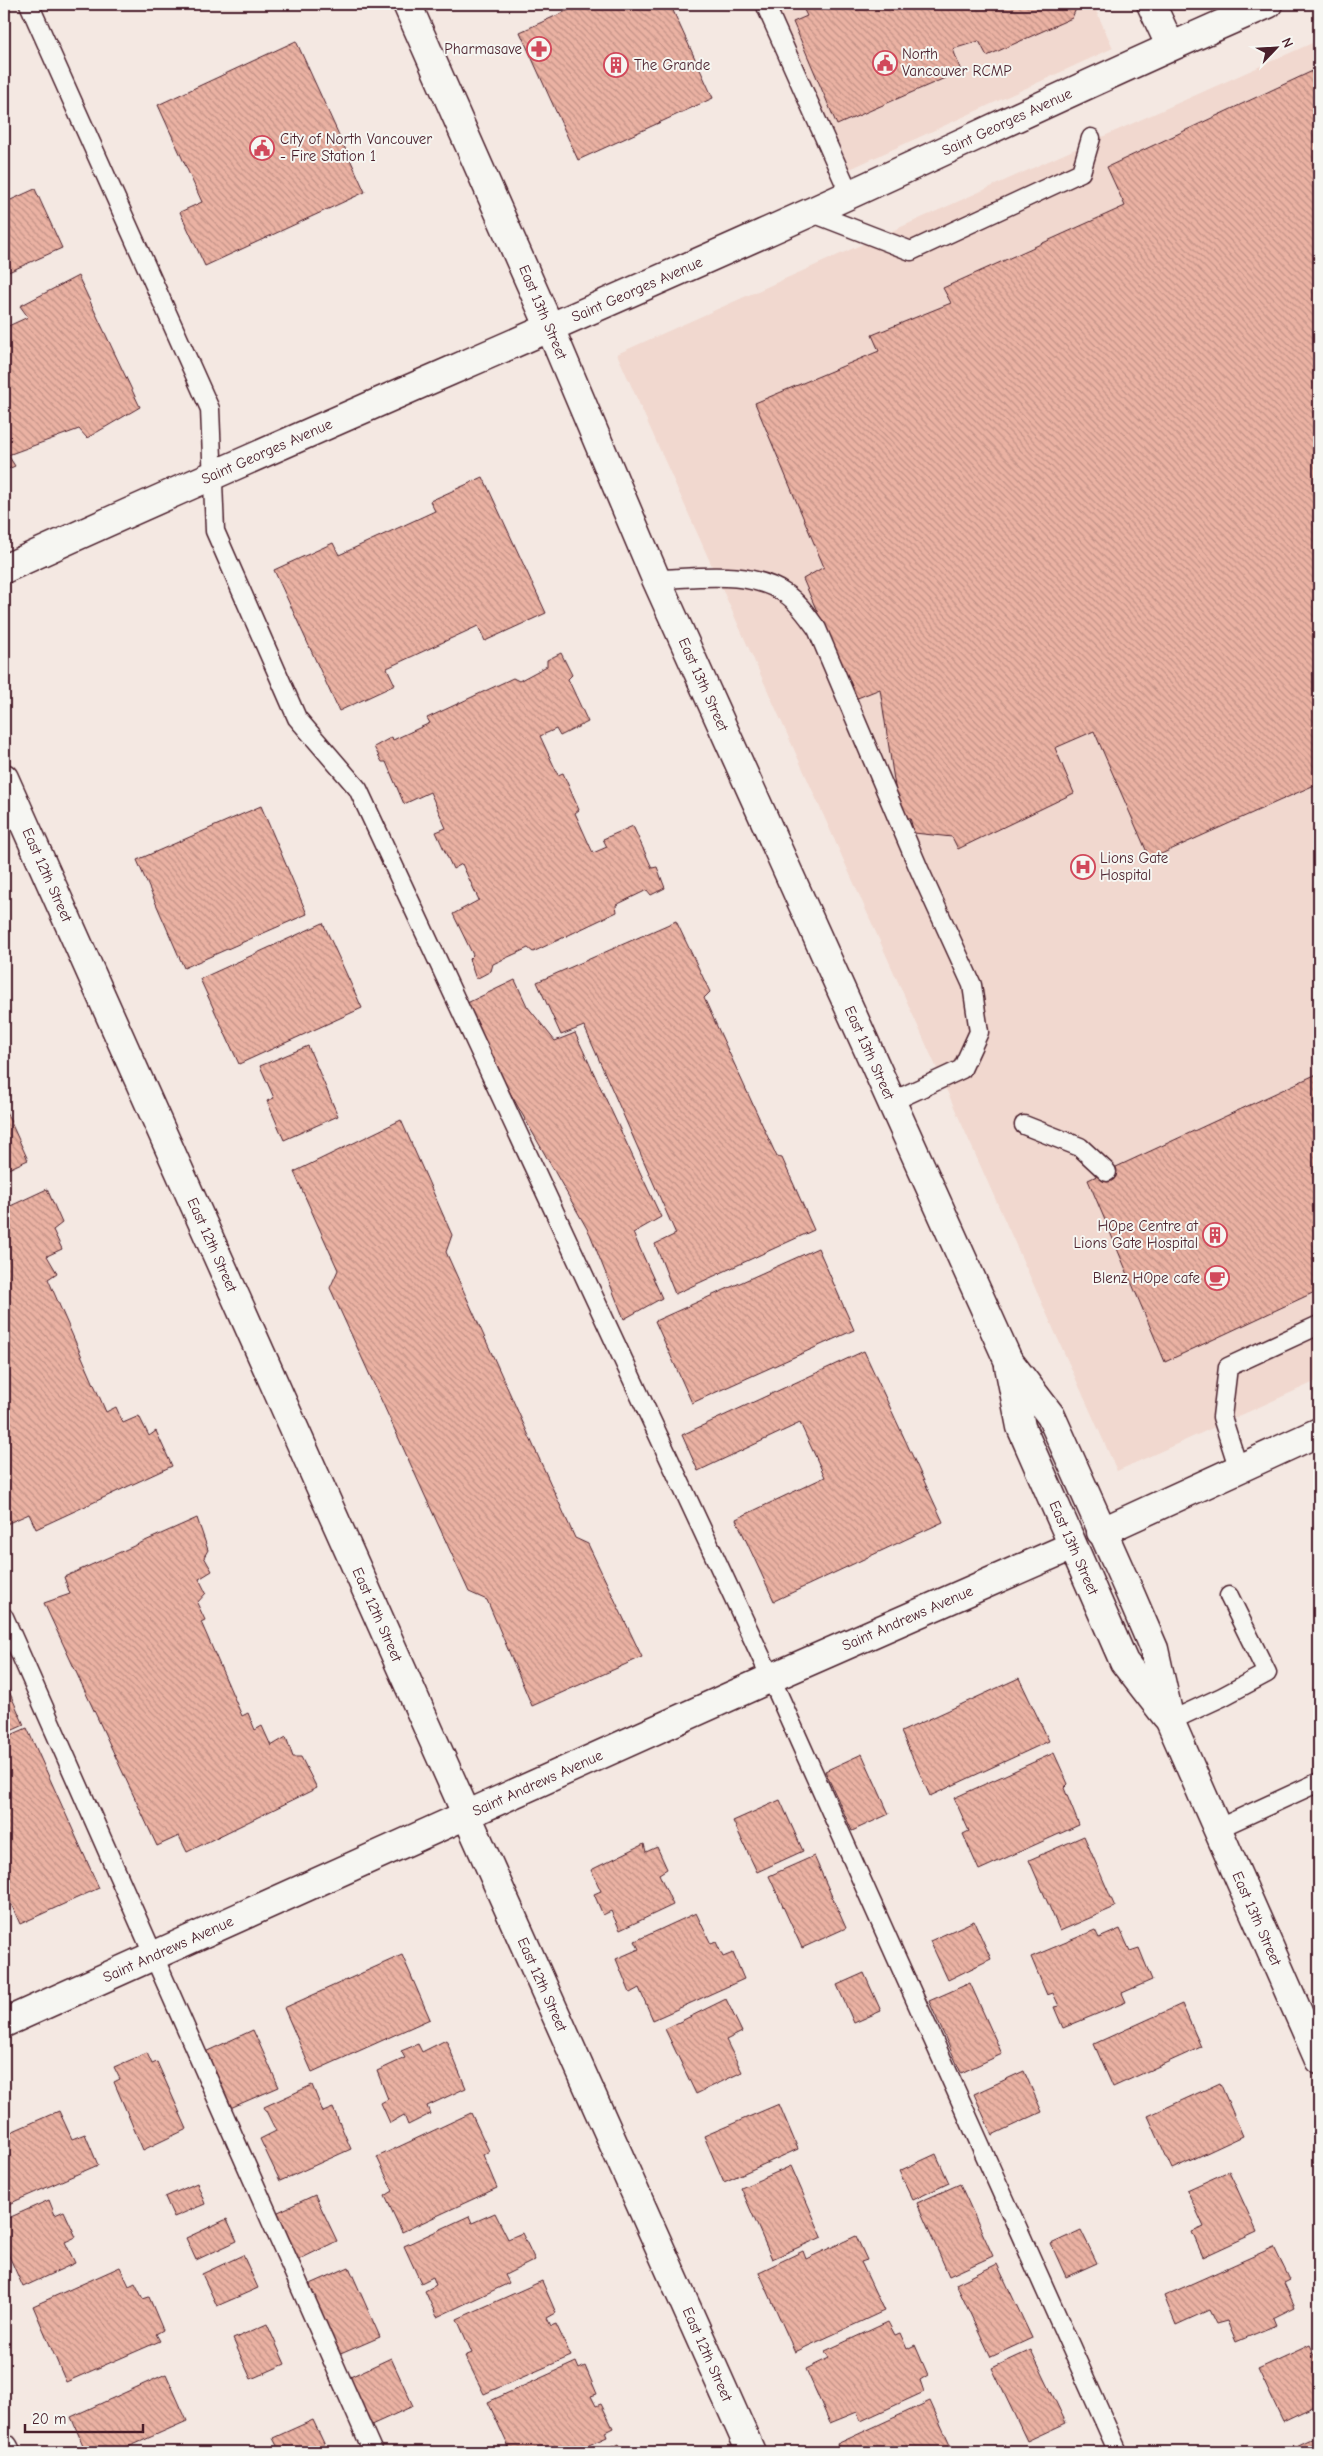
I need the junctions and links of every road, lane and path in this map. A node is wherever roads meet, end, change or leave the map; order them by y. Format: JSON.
{"nodes":[{"id":1,"x":29,"y":4,"type":"edge"},
{"id":2,"x":407,"y":4,"type":"edge"},
{"id":3,"x":765,"y":4,"type":"edge"},
{"id":4,"x":1151,"y":4,"type":"edge"},
{"id":5,"x":1268,"y":4,"type":"edge"},
{"id":6,"x":1170,"y":45,"type":"junction"},
{"id":7,"x":1091,"y":138,"type":"dead end"},
{"id":8,"x":850,"y":195,"type":"junction"},
{"id":9,"x":810,"y":212,"type":"junction"},
{"id":10,"x":550,"y":328,"type":"junction"},
{"id":11,"x":212,"y":474,"type":"junction"},
{"id":12,"x":4,"y":569,"type":"edge"},
{"id":13,"x":656,"y":580,"type":"junction"},
{"id":14,"x":4,"y":778,"type":"edge"},
{"id":15,"x":891,"y":1102,"type":"junction"},
{"id":16,"x":1024,"y":1125,"type":"dead end"},
{"id":17,"x":1107,"y":1172,"type":"dead end"},
{"id":18,"x":1319,"y":1325,"type":"edge"},
{"id":19,"x":1008,"y":1360,"type":"junction"},
{"id":20,"x":1319,"y":1432,"type":"edge"},
{"id":21,"x":1239,"y":1470,"type":"junction"},
{"id":22,"x":1101,"y":1532,"type":"junction"},
{"id":23,"x":1072,"y":1546,"type":"junction"},
{"id":24,"x":1229,"y":1596,"type":"dead end"},
{"id":25,"x":4,"y":1617,"type":"edge"},
{"id":26,"x":772,"y":1678,"type":"junction"},
{"id":27,"x":1170,"y":1721,"type":"junction"},
{"id":28,"x":1319,"y":1782,"type":"edge"},
{"id":29,"x":466,"y":1816,"type":"junction"},
{"id":30,"x":1217,"y":1829,"type":"junction"},
{"id":31,"x":155,"y":1955,"type":"junction"},
{"id":32,"x":4,"y":2022,"type":"edge"},
{"id":33,"x":1319,"y":2060,"type":"edge"},
{"id":34,"x":4,"y":2448,"type":"edge"},
{"id":35,"x":6,"y":2452,"type":"edge"},
{"id":36,"x":373,"y":2452,"type":"edge"},
{"id":37,"x":751,"y":2452,"type":"edge"},
{"id":38,"x":1118,"y":2452,"type":"edge"}],
"edges":[{"from":1,"to":11,"type":"lane"},
{"from":2,"to":10,"type":"street","name":"East 13th Street"},
{"from":3,"to":8,"type":"lane"},
{"from":4,"to":6,"type":"street"},
{"from":5,"to":6,"type":"street","name":"Saint Georges Avenue"},
{"from":6,"to":8,"type":"street","name":"Saint Georges Avenue"},
{"from":7,"to":9,"type":"lane"},
{"from":8,"to":9,"type":"street","name":"Saint Georges Avenue"},
{"from":9,"to":10,"type":"street","name":"Saint Georges Avenue"},
{"from":10,"to":11,"type":"street","name":"Saint Georges Avenue"},
{"from":10,"to":13,"type":"street","name":"East 13th Street"},
{"from":11,"to":12,"type":"street","name":"Saint Georges Avenue"},
{"from":11,"to":26,"type":"lane"},
{"from":13,"to":15,"type":"street","name":"East 13th Street"},
{"from":13,"to":15,"type":"lane"},
{"from":14,"to":29,"type":"street","name":"East 12th Street"},
{"from":15,"to":19,"type":"street","name":"East 13th Street"},
{"from":16,"to":17,"type":"lane"},
{"from":18,"to":21,"type":"lane"},
{"from":19,"to":22,"type":"street","name":"East 13th Street"},
{"from":19,"to":23,"type":"street","name":"East 13th Street"},
{"from":20,"to":21,"type":"street"},
{"from":21,"to":22,"type":"street"},
{"from":22,"to":27,"type":"street","name":"East 13th Street"},
{"from":23,"to":26,"type":"street","name":"Saint Andrews Avenue"},
{"from":23,"to":27,"type":"street","name":"East 13th Street"},
{"from":24,"to":27,"type":"lane"},
{"from":25,"to":31,"type":"lane"},
{"from":26,"to":29,"type":"street","name":"Saint Andrews Avenue"},
{"from":26,"to":38,"type":"lane"},
{"from":27,"to":30,"type":"street","name":"East 13th Street"},
{"from":28,"to":30,"type":"lane"},
{"from":29,"to":31,"type":"street","name":"Saint Andrews Avenue"},
{"from":29,"to":37,"type":"street","name":"East 12th Street"},
{"from":30,"to":33,"type":"street","name":"East 13th Street"},
{"from":31,"to":32,"type":"street","name":"Saint Andrews Avenue"},
{"from":31,"to":36,"type":"lane"},
{"from":34,"to":35,"type":"street"}]}
